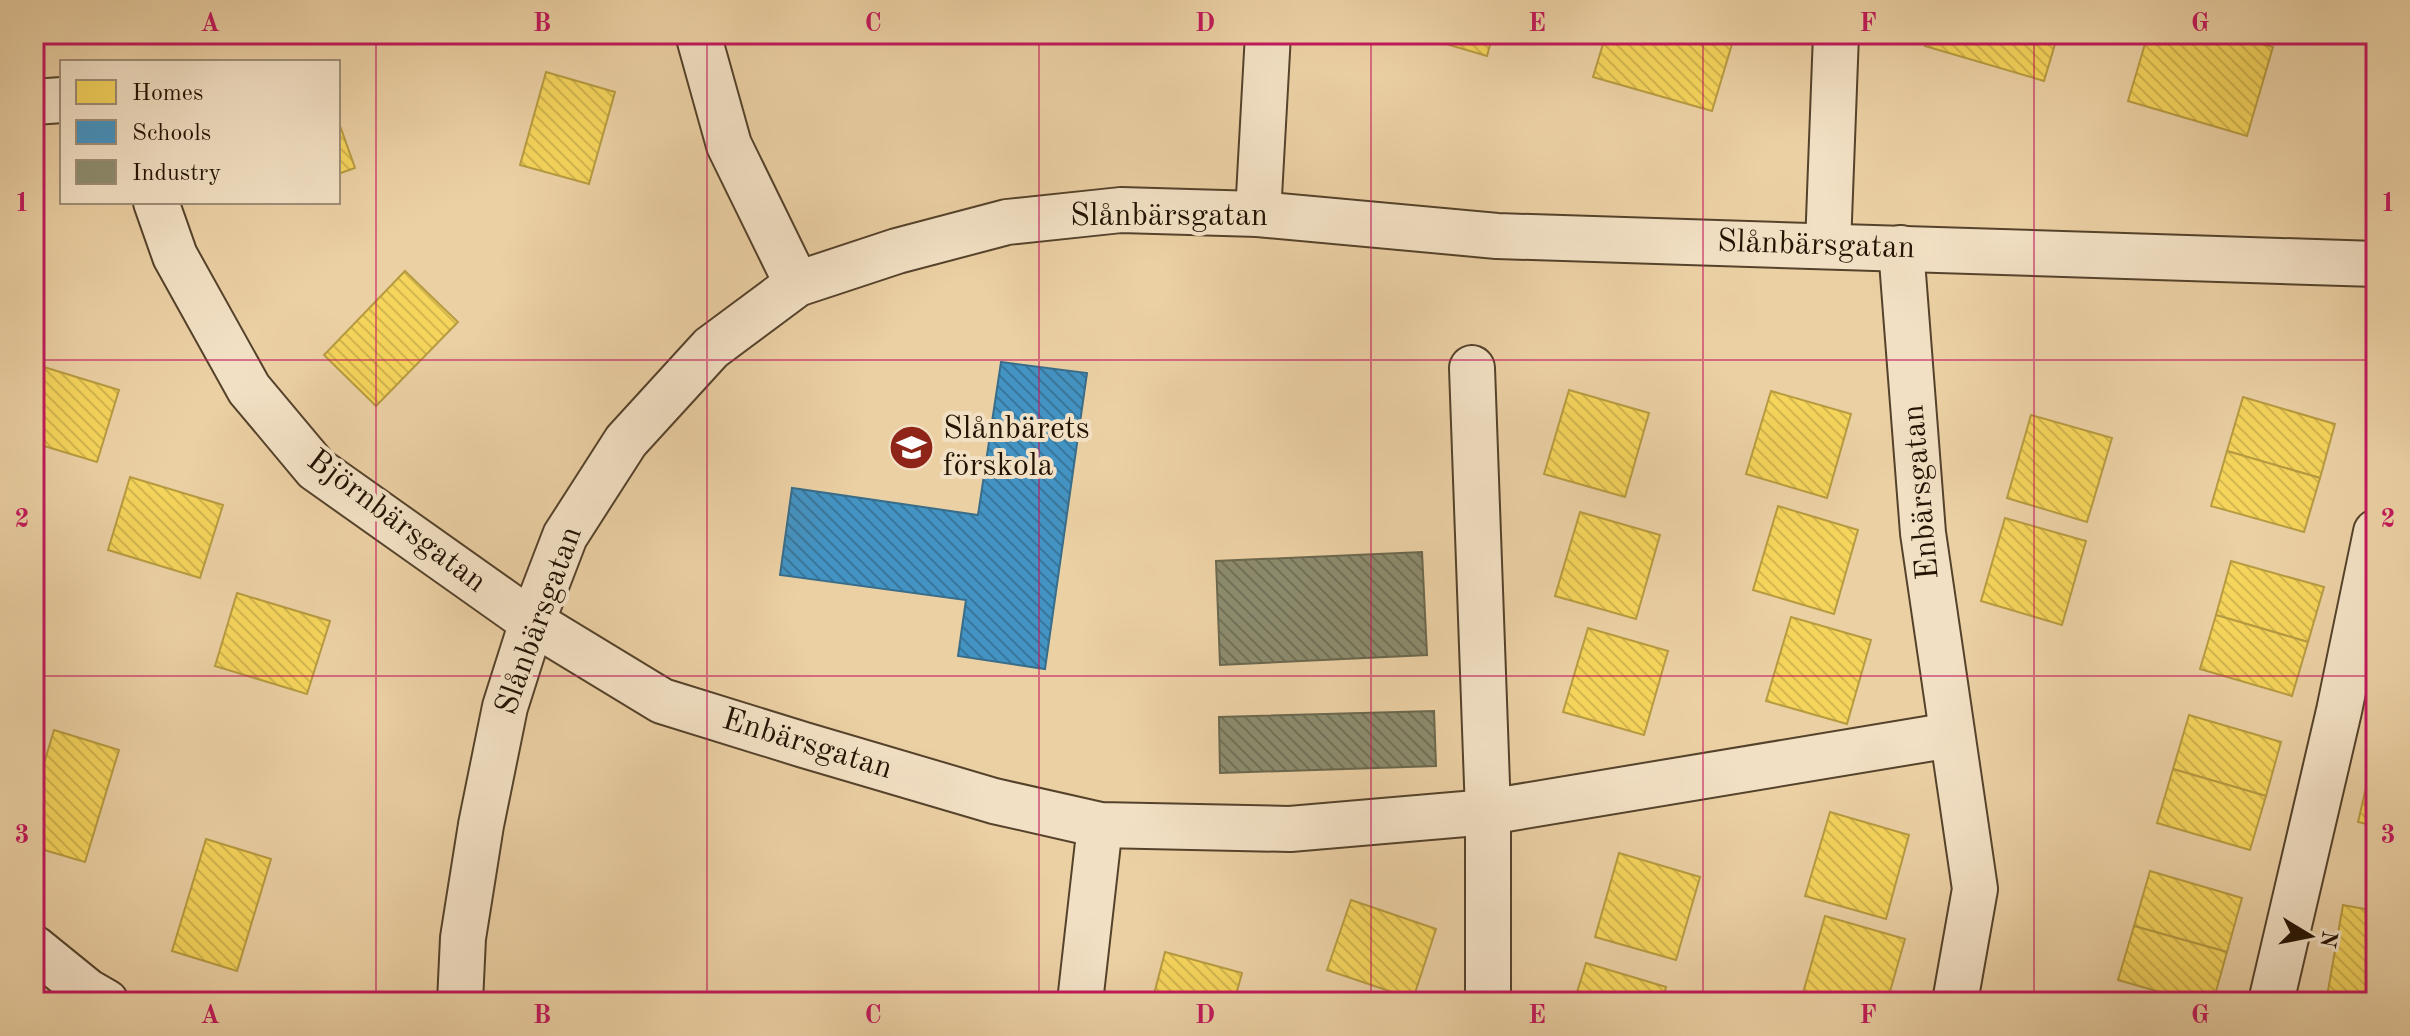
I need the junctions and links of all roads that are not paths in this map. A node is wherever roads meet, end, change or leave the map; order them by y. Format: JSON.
{"nodes":[{"id":1,"x":698,"y":34,"type":"edge"},
{"id":2,"x":1268,"y":34,"type":"edge"},
{"id":3,"x":1836,"y":34,"type":"edge"},
{"id":4,"x":60,"y":100,"type":"edge"},
{"id":5,"x":34,"y":102,"type":"edge"},
{"id":6,"x":157,"y":204,"type":"edge"},
{"id":7,"x":1258,"y":214,"type":"junction"},
{"id":8,"x":1828,"y":246,"type":"junction"},
{"id":9,"x":1901,"y":248,"type":"junction"},
{"id":10,"x":2376,"y":264,"type":"edge"},
{"id":11,"x":797,"y":284,"type":"junction"},
{"id":12,"x":1472,"y":368,"type":"dead end"},
{"id":13,"x":2376,"y":532,"type":"edge"},
{"id":14,"x":532,"y":622,"type":"junction"},
{"id":15,"x":1951,"y":735,"type":"junction"},
{"id":16,"x":1488,"y":812,"type":"junction"},
{"id":17,"x":1100,"y":825,"type":"junction"},
{"id":18,"x":34,"y":948,"type":"edge"},
{"id":19,"x":106,"y":1002,"type":"edge"},
{"id":20,"x":460,"y":1002,"type":"edge"},
{"id":21,"x":1080,"y":1002,"type":"edge"},
{"id":22,"x":1488,"y":1002,"type":"edge"},
{"id":23,"x":1955,"y":1002,"type":"edge"},
{"id":24,"x":2271,"y":1002,"type":"edge"}],
"edges":[{"from":1,"to":11,"type":"street"},
{"from":2,"to":7,"type":"street"},
{"from":3,"to":8,"type":"street"},
{"from":4,"to":5,"type":"street"},
{"from":6,"to":14,"type":"street","name":"Björnbärsgatan"},
{"from":7,"to":8,"type":"street","name":"Slånbärsgatan"},
{"from":7,"to":11,"type":"street","name":"Slånbärsgatan"},
{"from":8,"to":9,"type":"street","name":"Slånbärsgatan"},
{"from":9,"to":10,"type":"street","name":"Slånbärsgatan"},
{"from":9,"to":15,"type":"street","name":"Enbärsgatan"},
{"from":11,"to":14,"type":"street","name":"Slånbärsgatan"},
{"from":12,"to":16,"type":"street"},
{"from":13,"to":24,"type":"street"},
{"from":14,"to":17,"type":"street","name":"Enbärsgatan"},
{"from":14,"to":20,"type":"street","name":"Slånbärsgatan"},
{"from":15,"to":16,"type":"street","name":"Enbärsgatan"},
{"from":15,"to":23,"type":"street","name":"Enbärsgatan"},
{"from":16,"to":17,"type":"street","name":"Enbärsgatan"},
{"from":16,"to":22,"type":"street"},
{"from":17,"to":21,"type":"street"},
{"from":18,"to":19,"type":"street"}]}
